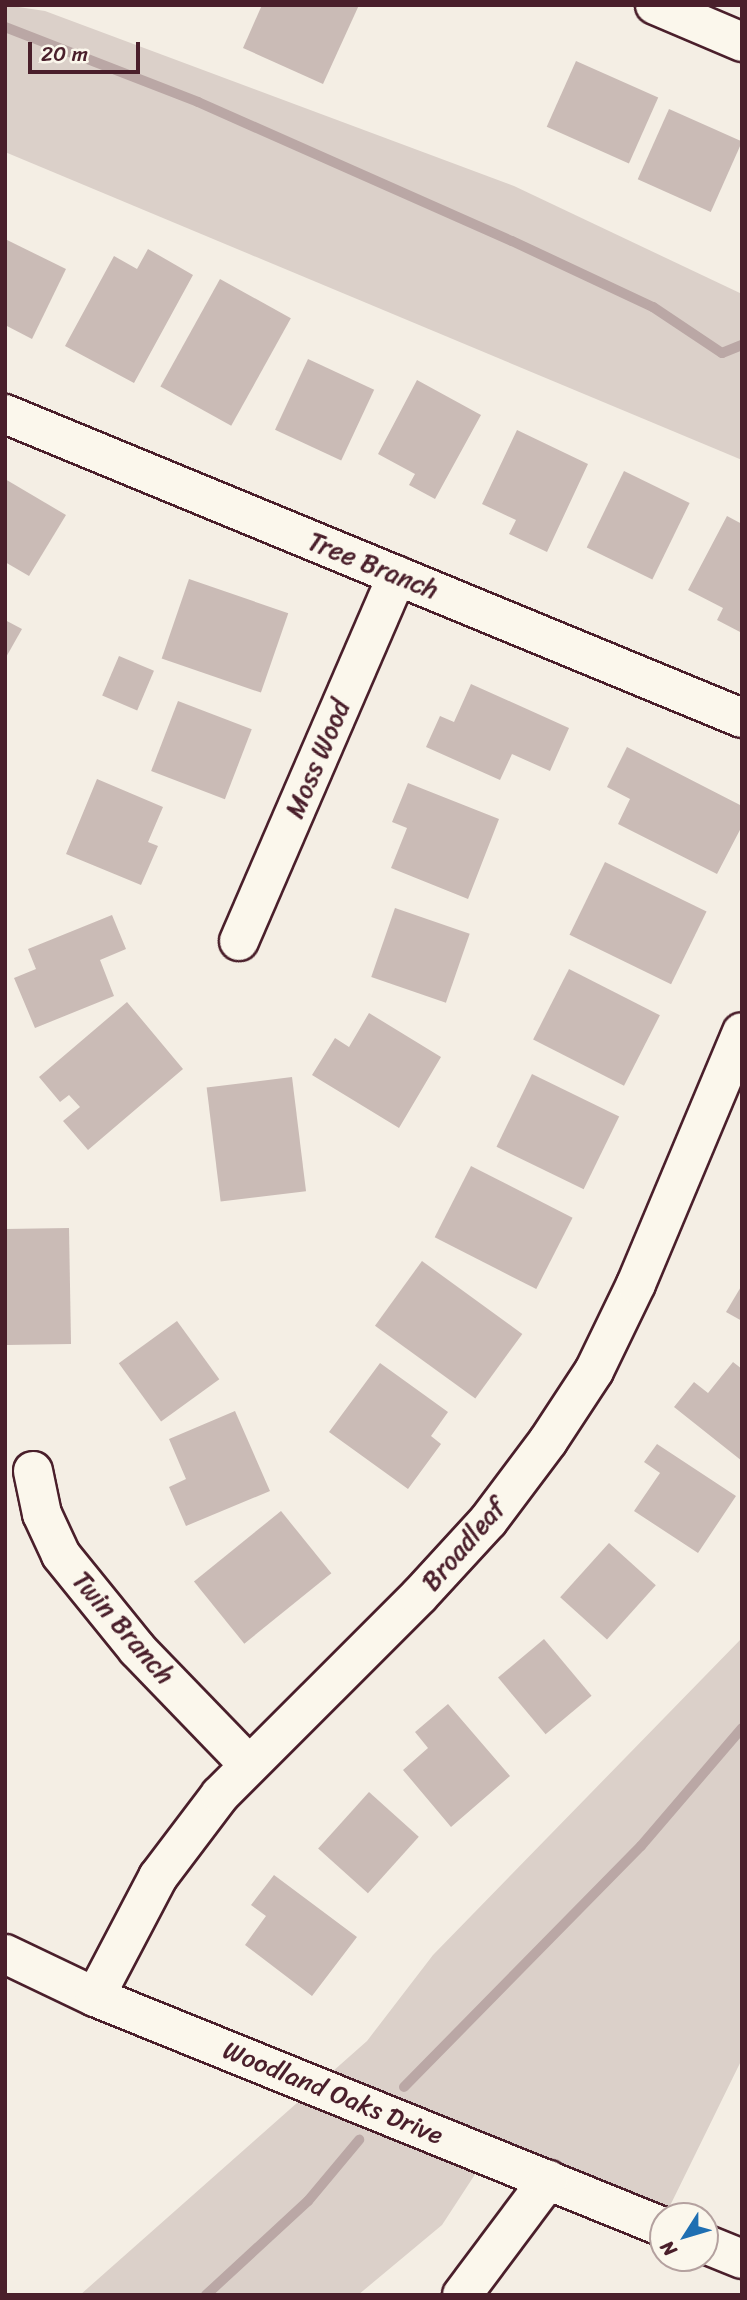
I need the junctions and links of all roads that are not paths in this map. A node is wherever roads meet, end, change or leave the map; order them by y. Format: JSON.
{"nodes":[{"id":1,"x":655,"y":5,"type":"edge"},
{"id":2,"x":742,"y":42,"type":"edge"},
{"id":3,"x":5,"y":414,"type":"edge"},
{"id":4,"x":397,"y":576,"type":"junction"},
{"id":5,"x":742,"y":718,"type":"edge"},
{"id":6,"x":239,"y":941,"type":"dead end"},
{"id":7,"x":742,"y":1032,"type":"edge"},
{"id":8,"x":33,"y":1471,"type":"dead end"},
{"id":9,"x":249,"y":1765,"type":"junction"},
{"id":10,"x":5,"y":1954,"type":"edge"},
{"id":11,"x":96,"y":1997,"type":"junction"},
{"id":12,"x":548,"y":2180,"type":"junction"},
{"id":13,"x":649,"y":2221,"type":"edge"},
{"id":14,"x":719,"y":2250,"type":"edge"},
{"id":15,"x":742,"y":2259,"type":"edge"},
{"id":16,"x":462,"y":2295,"type":"edge"}],
"edges":[{"from":1,"to":2,"type":"street"},
{"from":3,"to":4,"type":"street","name":"Tree Branch"},
{"from":4,"to":5,"type":"street","name":"Tree Branch"},
{"from":4,"to":6,"type":"street","name":"Moss Wood"},
{"from":7,"to":9,"type":"street","name":"Broadleaf"},
{"from":8,"to":9,"type":"street","name":"Twin Branch"},
{"from":9,"to":11,"type":"street","name":"Broadleaf"},
{"from":10,"to":11,"type":"street","name":"Woodland Oaks Drive"},
{"from":11,"to":12,"type":"street","name":"Woodland Oaks Drive"},
{"from":12,"to":13,"type":"street","name":"Woodland Oaks Drive"},
{"from":12,"to":16,"type":"street"},
{"from":14,"to":15,"type":"street"}]}
